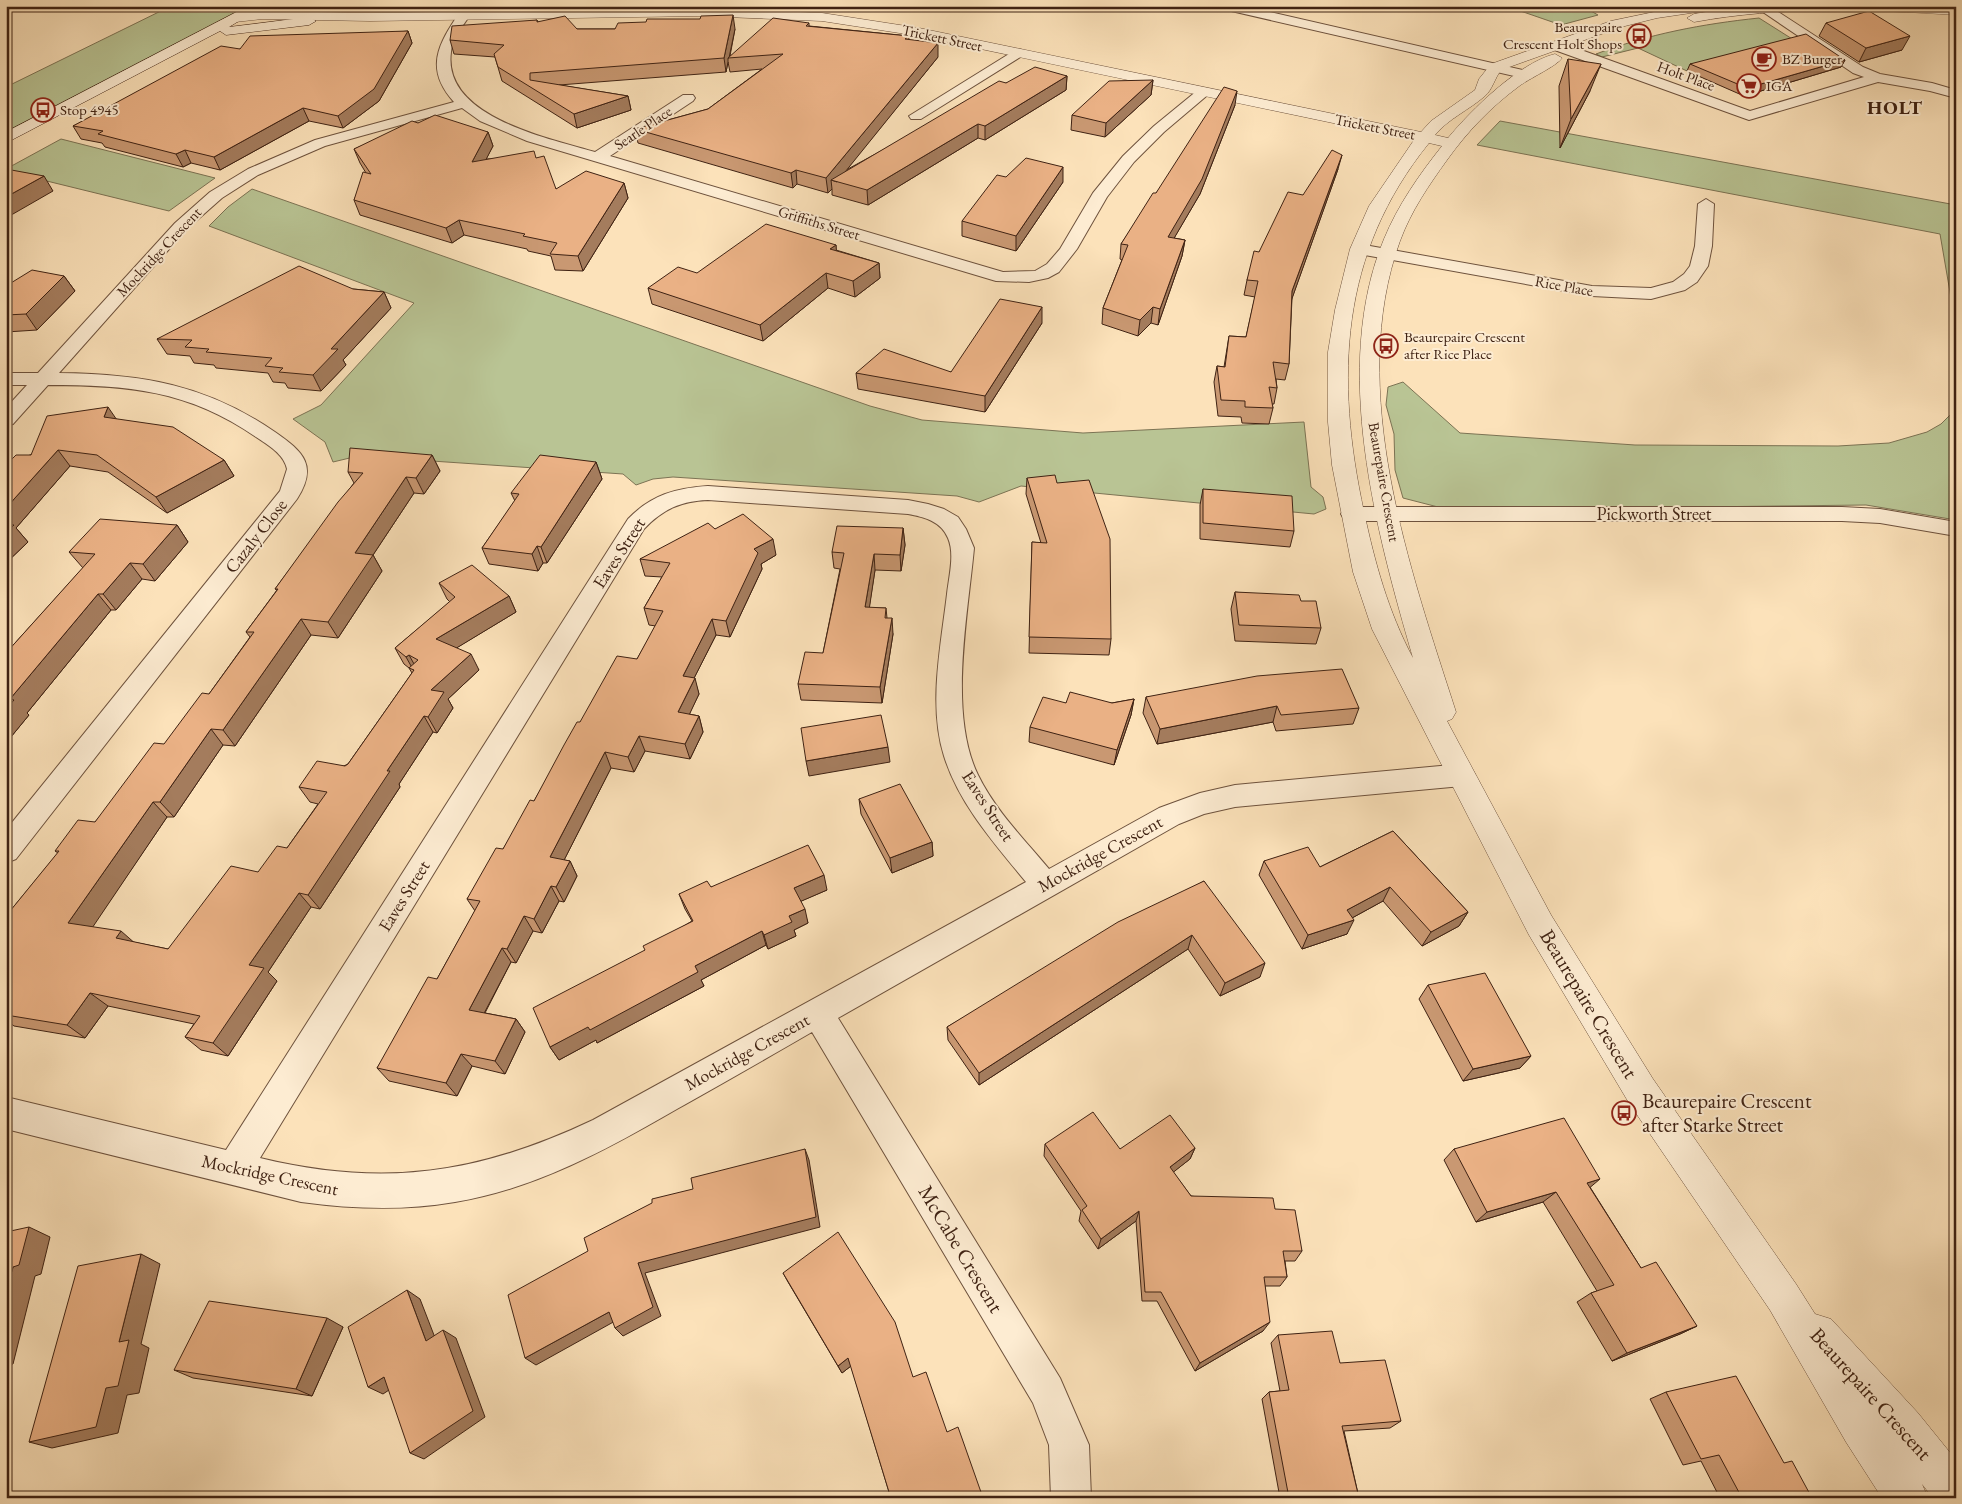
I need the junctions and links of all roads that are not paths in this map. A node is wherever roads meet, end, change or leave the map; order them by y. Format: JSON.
{"nodes":[{"id":1,"x":258,"y":6,"type":"edge"},
{"id":2,"x":286,"y":6,"type":"edge"},
{"id":3,"x":1227,"y":6,"type":"edge"},
{"id":4,"x":1711,"y":6,"type":"edge"},
{"id":5,"x":1761,"y":7,"type":"edge"},
{"id":6,"x":1956,"y":11,"type":"edge"},
{"id":7,"x":464,"y":15,"type":"junction"},
{"id":8,"x":234,"y":18,"type":"junction"},
{"id":9,"x":312,"y":18,"type":"junction"},
{"id":10,"x":200,"y":37,"type":"junction"},
{"id":11,"x":1562,"y":48,"type":"junction"},
{"id":12,"x":1018,"y":54,"type":"junction"},
{"id":13,"x":1496,"y":67,"type":"junction"},
{"id":14,"x":1527,"y":74,"type":"junction"},
{"id":15,"x":1877,"y":78,"type":"junction"},
{"id":16,"x":1203,"y":93,"type":"junction"},
{"id":17,"x":1956,"y":94,"type":"edge"},
{"id":18,"x":688,"y":98,"type":"dead end"},
{"id":19,"x":464,"y":103,"type":"junction"},
{"id":20,"x":916,"y":116,"type":"dead end"},
{"id":21,"x":6,"y":138,"type":"edge"},
{"id":22,"x":1422,"y":142,"type":"junction"},
{"id":23,"x":1448,"y":148,"type":"junction"},
{"id":24,"x":598,"y":158,"type":"junction"},
{"id":25,"x":1706,"y":204,"type":"dead end"},
{"id":26,"x":1359,"y":249,"type":"junction"},
{"id":27,"x":1387,"y":254,"type":"junction"},
{"id":28,"x":6,"y":379,"type":"edge"},
{"id":29,"x":43,"y":379,"type":"junction"},
{"id":30,"x":6,"y":420,"type":"edge"},
{"id":31,"x":1352,"y":514,"type":"junction"},
{"id":32,"x":1388,"y":514,"type":"junction"},
{"id":33,"x":1956,"y":529,"type":"edge"},
{"id":34,"x":1462,"y":775,"type":"junction"},
{"id":35,"x":6,"y":851,"type":"edge"},
{"id":36,"x":1045,"y":884,"type":"junction"},
{"id":37,"x":817,"y":1012,"type":"junction"},
{"id":38,"x":6,"y":1114,"type":"edge"},
{"id":39,"x":234,"y":1169,"type":"junction"},
{"id":40,"x":1784,"y":1297,"type":"junction"},
{"id":41,"x":1956,"y":1494,"type":"edge"},
{"id":42,"x":1071,"y":1498,"type":"edge"},
{"id":43,"x":1907,"y":1498,"type":"edge"}],
"edges":[{"from":1,"to":8,"type":"street"},
{"from":2,"to":9,"type":"street"},
{"from":3,"to":13,"type":"street"},
{"from":4,"to":11,"type":"street","name":"Beaurepaire Crescent"},
{"from":5,"to":6,"type":"street","name":"Beaurepaire Crescent"},
{"from":5,"to":11,"type":"street","name":"Beaurepaire Crescent"},
{"from":5,"to":15,"type":"street"},
{"from":7,"to":9,"type":"street","name":"Trickett Street"},
{"from":7,"to":12,"type":"street","name":"Trickett Street"},
{"from":7,"to":19,"type":"street","name":"Griffiths Street"},
{"from":8,"to":9,"type":"street","name":"Trickett Street"},
{"from":8,"to":10,"type":"street"},
{"from":9,"to":10,"type":"street"},
{"from":10,"to":21,"type":"street"},
{"from":11,"to":13,"type":"street","name":"Beaurepaire Crescent"},
{"from":11,"to":14,"type":"street","name":"Beaurepaire Crescent"},
{"from":11,"to":15,"type":"street","name":"Holt Place"},
{"from":12,"to":16,"type":"street","name":"Trickett Street"},
{"from":12,"to":20,"type":"street"},
{"from":13,"to":14,"type":"street"},
{"from":13,"to":22,"type":"street","name":"Beaurepaire Crescent"},
{"from":14,"to":23,"type":"street","name":"Beaurepaire Crescent"},
{"from":15,"to":17,"type":"street"},
{"from":16,"to":22,"type":"street","name":"Trickett Street"},
{"from":16,"to":24,"type":"street","name":"Griffiths Street"},
{"from":18,"to":24,"type":"street","name":"Searle Place"},
{"from":19,"to":24,"type":"street","name":"Griffiths Street"},
{"from":19,"to":29,"type":"street","name":"Mockridge Crescent"},
{"from":22,"to":23,"type":"street","name":"Trickett Street"},
{"from":22,"to":26,"type":"street","name":"Beaurepaire Crescent"},
{"from":23,"to":27,"type":"street","name":"Beaurepaire Crescent"},
{"from":25,"to":27,"type":"street","name":"Rice Place"},
{"from":26,"to":27,"type":"street","name":"Rice Place"},
{"from":26,"to":31,"type":"street","name":"Beaurepaire Crescent"},
{"from":27,"to":32,"type":"street","name":"Beaurepaire Crescent"},
{"from":28,"to":29,"type":"street","name":"Cazaly Close"},
{"from":29,"to":30,"type":"street","name":"Mockridge Crescent"},
{"from":29,"to":35,"type":"street","name":"Cazaly Close"},
{"from":31,"to":32,"type":"street","name":"Pickworth Street"},
{"from":31,"to":34,"type":"street","name":"Beaurepaire Crescent"},
{"from":32,"to":33,"type":"street","name":"Pickworth Street"},
{"from":32,"to":34,"type":"street","name":"Beaurepaire Crescent"},
{"from":34,"to":36,"type":"street","name":"Mockridge Crescent"},
{"from":34,"to":40,"type":"street","name":"Beaurepaire Crescent"},
{"from":36,"to":37,"type":"street","name":"Mockridge Crescent"},
{"from":36,"to":39,"type":"street","name":"Eaves Street"},
{"from":37,"to":39,"type":"street","name":"Mockridge Crescent"},
{"from":37,"to":42,"type":"street","name":"McCabe Crescent"},
{"from":38,"to":39,"type":"street","name":"Mockridge Crescent"},
{"from":40,"to":41,"type":"street","name":"Beaurepaire Crescent"},
{"from":40,"to":43,"type":"street","name":"Beaurepaire Crescent"}]}
